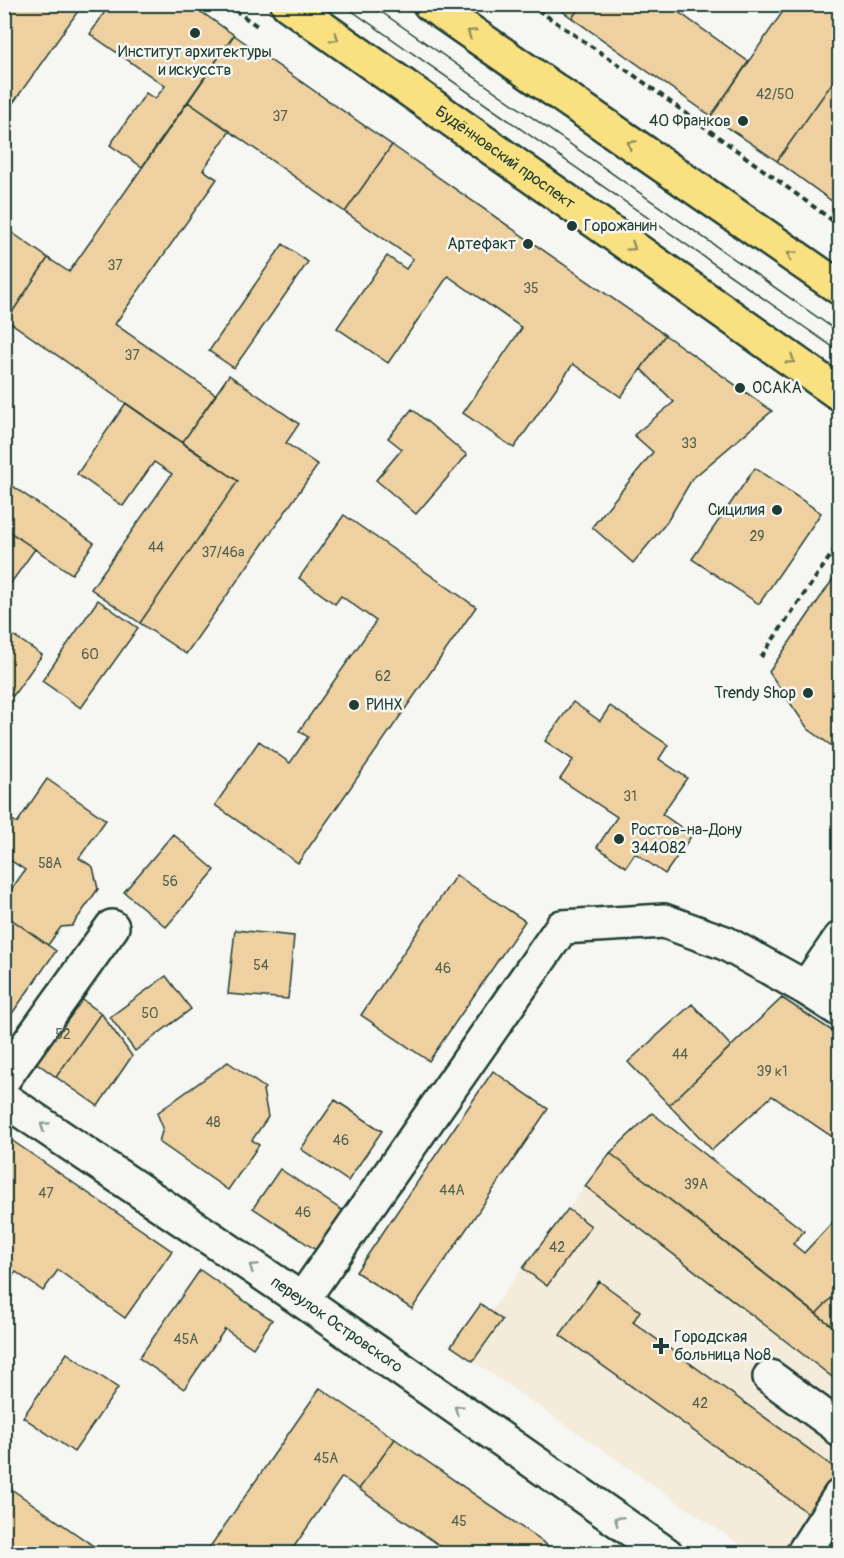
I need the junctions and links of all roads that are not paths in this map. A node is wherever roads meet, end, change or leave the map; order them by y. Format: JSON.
{"nodes":[{"id":1,"x":288,"y":4,"type":"edge"},
{"id":2,"x":430,"y":4,"type":"edge"},
{"id":3,"x":840,"y":288,"type":"edge"},
{"id":4,"x":840,"y":394,"type":"edge"},
{"id":5,"x":112,"y":927,"type":"dead end"},
{"id":6,"x":840,"y":939,"type":"edge"},
{"id":7,"x":806,"y":988,"type":"junction"},
{"id":8,"x":840,"y":1010,"type":"edge"},
{"id":9,"x":4,"y":1077,"type":"edge"},
{"id":10,"x":4,"y":1099,"type":"edge"},
{"id":11,"x":302,"y":1300,"type":"junction"},
{"id":12,"x":770,"y":1377,"type":"dead end"},
{"id":13,"x":840,"y":1430,"type":"edge"},
{"id":14,"x":840,"y":1496,"type":"edge"},
{"id":15,"x":666,"y":1554,"type":"edge"},
{"id":16,"x":803,"y":1554,"type":"edge"}],
"edges":[{"from":1,"to":4,"type":"main road","name":"Будённовский проспект","one_way":true},
{"from":3,"to":2,"type":"main road","one_way":true},
{"from":5,"to":9,"type":"street"},
{"from":6,"to":7,"type":"street"},
{"from":7,"to":8,"type":"street"},
{"from":7,"to":11,"type":"street"},
{"from":11,"to":10,"type":"street","name":"переулок Островского","one_way":true},
{"from":15,"to":11,"type":"street","name":"переулок Островского","one_way":true},
{"from":12,"to":13,"type":"street"},
{"from":14,"to":16,"type":"street"}]}
